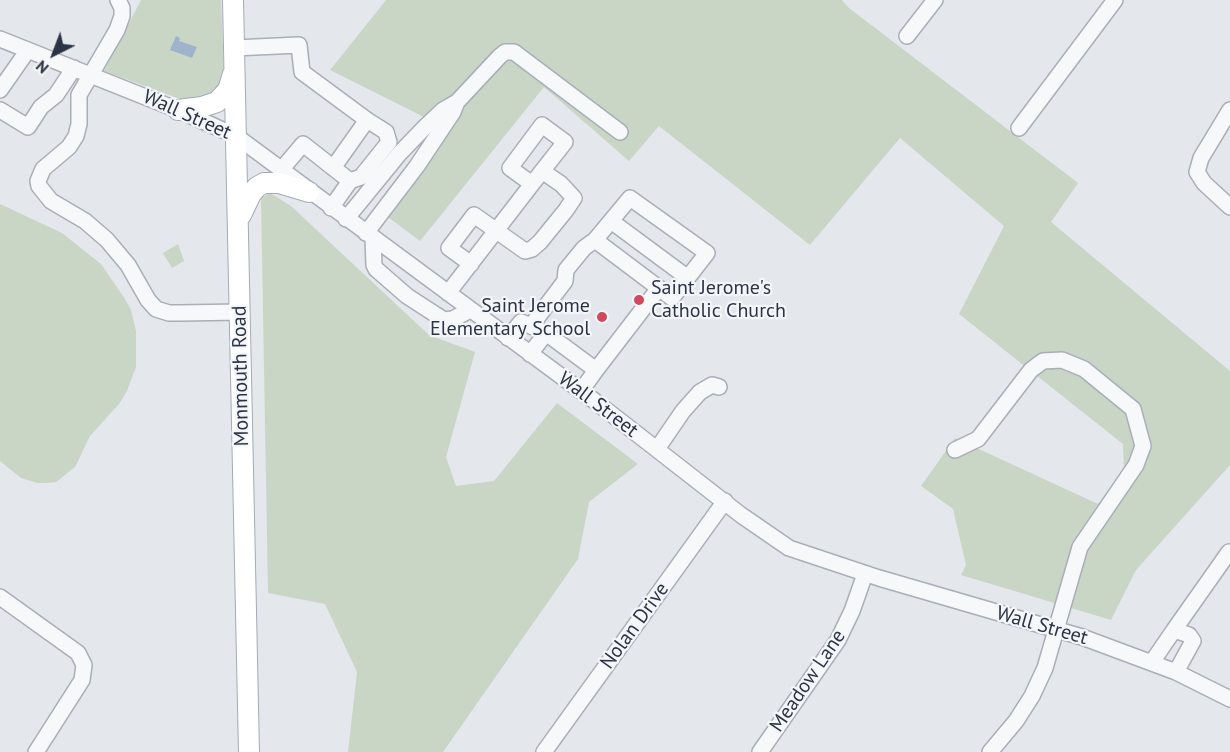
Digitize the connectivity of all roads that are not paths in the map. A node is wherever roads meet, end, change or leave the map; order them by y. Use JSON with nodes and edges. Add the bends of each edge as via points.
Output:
{"nodes":[{"id":1,"x":118,"y":0,"type":"edge"},
{"id":2,"x":233,"y":0,"type":"edge"},
{"id":3,"x":935,"y":0,"type":"edge"},
{"id":4,"x":1114,"y":0,"type":"edge"},
{"id":5,"x":907,"y":36,"type":"dead end"},
{"id":6,"x":0,"y":39,"type":"edge"},
{"id":7,"x":234,"y":48,"type":"junction"},
{"id":8,"x":28,"y":50,"type":"junction"},
{"id":9,"x":74,"y":68,"type":"junction"},
{"id":10,"x":235,"y":68,"type":"junction"},
{"id":11,"x":92,"y":75,"type":"junction"},
{"id":12,"x":0,"y":90,"type":"edge"},
{"id":13,"x":457,"y":102,"type":"junction"},
{"id":14,"x":0,"y":110,"type":"edge"},
{"id":15,"x":178,"y":110,"type":"junction"},
{"id":16,"x":1230,"y":110,"type":"edge"},
{"id":17,"x":367,"y":120,"type":"junction"},
{"id":18,"x":1019,"y":128,"type":"dead end"},
{"id":19,"x":620,"y":132,"type":"dead end"},
{"id":20,"x":236,"y":136,"type":"junction"},
{"id":21,"x":333,"y":168,"type":"junction"},
{"id":22,"x":281,"y":170,"type":"junction"},
{"id":23,"x":542,"y":171,"type":"junction"},
{"id":24,"x":350,"y":181,"type":"junction"},
{"id":25,"x":532,"y":184,"type":"junction"},
{"id":26,"x":309,"y":192,"type":"junction"},
{"id":27,"x":1230,"y":207,"type":"edge"},
{"id":28,"x":331,"y":208,"type":"junction"},
{"id":29,"x":346,"y":219,"type":"junction"},
{"id":30,"x":238,"y":220,"type":"junction"},
{"id":31,"x":611,"y":221,"type":"junction"},
{"id":32,"x":496,"y":231,"type":"junction"},
{"id":33,"x":370,"y":236,"type":"junction"},
{"id":34,"x":590,"y":244,"type":"junction"},
{"id":35,"x":471,"y":264,"type":"junction"},
{"id":36,"x":688,"y":278,"type":"junction"},
{"id":37,"x":659,"y":288,"type":"junction"},
{"id":38,"x":448,"y":293,"type":"junction"},
{"id":39,"x":470,"y":310,"type":"junction"},
{"id":40,"x":240,"y":312,"type":"junction"},
{"id":41,"x":531,"y":326,"type":"junction"},
{"id":42,"x":546,"y":333,"type":"junction"},
{"id":43,"x":508,"y":338,"type":"junction"},
{"id":44,"x":530,"y":354,"type":"junction"},
{"id":45,"x":596,"y":370,"type":"junction"},
{"id":46,"x":719,"y":387,"type":"dead end"},
{"id":47,"x":581,"y":391,"type":"junction"},
{"id":48,"x":657,"y":448,"type":"junction"},
{"id":49,"x":955,"y":450,"type":"dead end"},
{"id":50,"x":725,"y":501,"type":"junction"},
{"id":51,"x":1229,"y":552,"type":"edge"},
{"id":52,"x":865,"y":574,"type":"junction"},
{"id":53,"x":0,"y":597,"type":"edge"},
{"id":54,"x":1174,"y":630,"type":"junction"},
{"id":55,"x":1056,"y":631,"type":"junction"},
{"id":56,"x":1152,"y":662,"type":"junction"},
{"id":57,"x":1176,"y":672,"type":"junction"},
{"id":58,"x":1230,"y":699,"type":"edge"},
{"id":59,"x":36,"y":752,"type":"edge"},
{"id":60,"x":249,"y":752,"type":"edge"},
{"id":61,"x":544,"y":752,"type":"edge"},
{"id":62,"x":760,"y":752,"type":"edge"},
{"id":63,"x":990,"y":752,"type":"edge"}],
"edges":[{"from":1,"to":11,"type":"street","via":[[122,8],[120,22]]},
{"from":2,"to":7,"type":"main road","name":"Monmouth Road"},
{"from":3,"to":5,"type":"street"},
{"from":4,"to":18,"type":"street"},
{"from":6,"to":8,"type":"street","name":"Wall Street"},
{"from":7,"to":10,"type":"main road","name":"Monmouth Road"},
{"from":7,"to":17,"type":"street","via":[[299,45],[302,72]]},
{"from":8,"to":9,"type":"street","name":"Wall Street"},
{"from":8,"to":12,"type":"street"},
{"from":9,"to":11,"type":"street","name":"Wall Street"},
{"from":9,"to":14,"type":"street","via":[[28,128]]},
{"from":10,"to":15,"type":"main road","via":[[228,90],[218,102]]},
{"from":10,"to":20,"type":"main road","name":"Monmouth Road"},
{"from":11,"to":15,"type":"street","name":"Wall Street"},
{"from":11,"to":40,"type":"street","via":[[79,95],[76,136],[40,175],[42,191],[107,240],[156,309],[169,313]]},
{"from":13,"to":19,"type":"street","via":[[500,56],[514,52]]},
{"from":13,"to":29,"type":"street","via":[[443,110],[399,154]]},
{"from":13,"to":33,"type":"street"},
{"from":15,"to":20,"type":"street","name":"Wall Street"},
{"from":16,"to":27,"type":"street","via":[[1201,158],[1197,172]]},
{"from":17,"to":21,"type":"street"},
{"from":17,"to":24,"type":"street","via":[[386,132],[389,142],[361,177]]},
{"from":20,"to":22,"type":"street","name":"Wall Street"},
{"from":20,"to":30,"type":"main road","name":"Monmouth Road"},
{"from":21,"to":22,"type":"street","via":[[303,144]]},
{"from":21,"to":24,"type":"street"},
{"from":22,"to":26,"type":"street","name":"Wall Street"},
{"from":23,"to":25,"type":"street"},
{"from":23,"to":25,"type":"street","via":[[565,142],[542,125],[510,168]]},
{"from":23,"to":32,"type":"street","via":[[574,198],[566,210],[532,249],[525,251]]},
{"from":24,"to":28,"type":"street"},
{"from":25,"to":32,"type":"street"},
{"from":26,"to":28,"type":"street","name":"Wall Street"},
{"from":26,"to":30,"type":"main road","via":[[264,183],[251,195]]},
{"from":28,"to":29,"type":"street","name":"Wall Street"},
{"from":29,"to":33,"type":"street","name":"Wall Street"},
{"from":30,"to":40,"type":"main road","name":"Monmouth Road"},
{"from":31,"to":34,"type":"street"},
{"from":31,"to":36,"type":"street"},
{"from":31,"to":36,"type":"street","via":[[630,198],[707,253]]},
{"from":32,"to":35,"type":"street"},
{"from":32,"to":35,"type":"street","via":[[474,215],[449,248]]},
{"from":33,"to":38,"type":"street","name":"Wall Street"},
{"from":33,"to":39,"type":"street","via":[[376,269],[407,296],[444,320]]},
{"from":34,"to":37,"type":"street"},
{"from":34,"to":41,"type":"street","via":[[566,270],[565,281]]},
{"from":35,"to":38,"type":"street"},
{"from":36,"to":37,"type":"street","via":[[672,298]]},
{"from":37,"to":45,"type":"street"},
{"from":38,"to":39,"type":"street","name":"Wall Street"},
{"from":39,"to":43,"type":"street","name":"Wall Street"},
{"from":40,"to":60,"type":"main road","name":"Monmouth Road"},
{"from":41,"to":42,"type":"street"},
{"from":41,"to":43,"type":"street","via":[[521,322]]},
{"from":42,"to":44,"type":"street"},
{"from":42,"to":45,"type":"street"},
{"from":43,"to":44,"type":"street","name":"Wall Street"},
{"from":44,"to":47,"type":"street","name":"Wall Street"},
{"from":45,"to":47,"type":"street"},
{"from":46,"to":48,"type":"street","via":[[712,385],[699,392]]},
{"from":47,"to":48,"type":"street","name":"Wall Street"},
{"from":48,"to":50,"type":"street","name":"Wall Street"},
{"from":49,"to":55,"type":"street","via":[[978,439],[1031,370],[1043,361],[1062,360],[1084,369],[1133,409],[1143,446],[1136,465],[1080,547]]},
{"from":50,"to":52,"type":"street","name":"Wall Street","via":[[789,548]]},
{"from":50,"to":61,"type":"street","name":"Nolan Drive"},
{"from":51,"to":54,"type":"street"},
{"from":52,"to":55,"type":"street","name":"Wall Street"},
{"from":52,"to":62,"type":"street","name":"Meadow Lane","via":[[838,640]]},
{"from":53,"to":59,"type":"street","via":[[78,653],[84,665],[82,680]]},
{"from":54,"to":56,"type":"street"},
{"from":54,"to":57,"type":"street","via":[[1189,635],[1193,641]]},
{"from":55,"to":56,"type":"street","name":"Wall Street"},
{"from":55,"to":63,"type":"street","via":[[1032,696]]},
{"from":56,"to":57,"type":"street","name":"Wall Street"},
{"from":57,"to":58,"type":"street","name":"Wall Street"}]}
